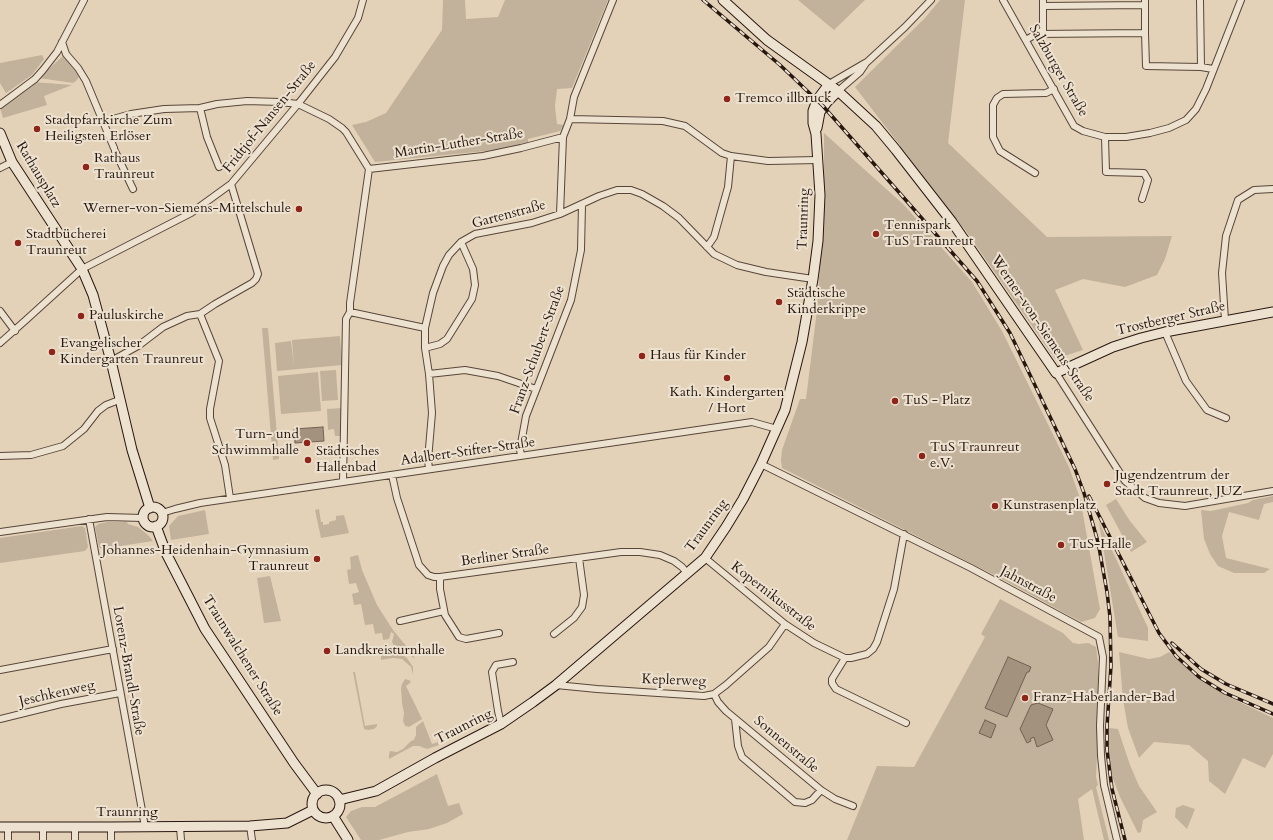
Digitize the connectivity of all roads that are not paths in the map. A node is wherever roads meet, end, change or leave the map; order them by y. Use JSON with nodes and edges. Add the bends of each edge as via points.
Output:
{"nodes":[{"id":1,"x":84,"y":0,"type":"edge"},
{"id":2,"x":363,"y":0,"type":"edge"},
{"id":3,"x":613,"y":0,"type":"edge"},
{"id":4,"x":723,"y":0,"type":"edge"},
{"id":5,"x":931,"y":0,"type":"edge"},
{"id":6,"x":1003,"y":0,"type":"edge"},
{"id":7,"x":1200,"y":0,"type":"edge"},
{"id":8,"x":1241,"y":0,"type":"edge"},
{"id":9,"x":1145,"y":2,"type":"edge"},
{"id":10,"x":1043,"y":3,"type":"edge"},
{"id":11,"x":1145,"y":33,"type":"junction"},
{"id":12,"x":1043,"y":34,"type":"junction"},
{"id":13,"x":1026,"y":40,"type":"junction"},
{"id":14,"x":62,"y":42,"type":"junction"},
{"id":15,"x":866,"y":63,"type":"junction"},
{"id":16,"x":1201,"y":67,"type":"junction"},
{"id":17,"x":1213,"y":69,"type":"junction"},
{"id":18,"x":829,"y":84,"type":"junction"},
{"id":19,"x":1054,"y":89,"type":"junction"},
{"id":20,"x":838,"y":91,"type":"junction"},
{"id":21,"x":298,"y":104,"type":"junction"},
{"id":22,"x":0,"y":105,"type":"edge"},
{"id":23,"x":200,"y":108,"type":"junction"},
{"id":24,"x":570,"y":119,"type":"junction"},
{"id":25,"x":102,"y":122,"type":"junction"},
{"id":26,"x":0,"y":133,"type":"edge"},
{"id":27,"x":816,"y":134,"type":"junction"},
{"id":28,"x":563,"y":137,"type":"junction"},
{"id":29,"x":1104,"y":138,"type":"junction"},
{"id":30,"x":731,"y":156,"type":"junction"},
{"id":31,"x":818,"y":160,"type":"junction"},
{"id":32,"x":12,"y":162,"type":"junction"},
{"id":33,"x":219,"y":166,"type":"dead end"},
{"id":34,"x":0,"y":168,"type":"edge"},
{"id":35,"x":369,"y":169,"type":"junction"},
{"id":36,"x":1035,"y":173,"type":"dead end"},
{"id":37,"x":231,"y":184,"type":"junction"},
{"id":38,"x":133,"y":189,"type":"dead end"},
{"id":39,"x":1273,"y":189,"type":"edge"},
{"id":40,"x":1142,"y":198,"type":"dead end"},
{"id":41,"x":582,"y":205,"type":"junction"},
{"id":42,"x":560,"y":214,"type":"junction"},
{"id":43,"x":461,"y":242,"type":"junction"},
{"id":44,"x":707,"y":247,"type":"junction"},
{"id":45,"x":82,"y":269,"type":"junction"},
{"id":46,"x":813,"y":279,"type":"junction"},
{"id":47,"x":0,"y":311,"type":"edge"},
{"id":48,"x":350,"y":312,"type":"junction"},
{"id":49,"x":1273,"y":312,"type":"edge"},
{"id":50,"x":200,"y":314,"type":"junction"},
{"id":51,"x":1226,"y":320,"type":"junction"},
{"id":52,"x":425,"y":328,"type":"junction"},
{"id":53,"x":14,"y":331,"type":"junction"},
{"id":54,"x":1165,"y":332,"type":"junction"},
{"id":55,"x":0,"y":342,"type":"edge"},
{"id":56,"x":424,"y":348,"type":"junction"},
{"id":57,"x":111,"y":361,"type":"junction"},
{"id":58,"x":1056,"y":373,"type":"junction"},
{"id":59,"x":429,"y":374,"type":"junction"},
{"id":60,"x":536,"y":389,"type":"junction"},
{"id":61,"x":119,"y":400,"type":"junction"},
{"id":62,"x":1226,"y":418,"type":"dead end"},
{"id":63,"x":777,"y":429,"type":"junction"},
{"id":64,"x":0,"y":456,"type":"edge"},
{"id":65,"x":521,"y":456,"type":"junction"},
{"id":66,"x":761,"y":464,"type":"junction"},
{"id":67,"x":429,"y":469,"type":"junction"},
{"id":68,"x":392,"y":475,"type":"junction"},
{"id":69,"x":343,"y":482,"type":"junction"},
{"id":70,"x":1273,"y":491,"type":"edge"},
{"id":71,"x":230,"y":498,"type":"junction"},
{"id":72,"x":150,"y":508,"type":"junction"},
{"id":73,"x":162,"y":513,"type":"junction"},
{"id":74,"x":143,"y":518,"type":"junction"},
{"id":75,"x":89,"y":519,"type":"junction"},
{"id":76,"x":156,"y":526,"type":"junction"},
{"id":77,"x":0,"y":532,"type":"edge"},
{"id":78,"x":904,"y":534,"type":"junction"},
{"id":79,"x":579,"y":558,"type":"junction"},
{"id":80,"x":705,"y":558,"type":"junction"},
{"id":81,"x":687,"y":573,"type":"junction"},
{"id":82,"x":440,"y":577,"type":"junction"},
{"id":83,"x":444,"y":611,"type":"junction"},
{"id":84,"x":400,"y":621,"type":"dead end"},
{"id":85,"x":785,"y":624,"type":"junction"},
{"id":86,"x":498,"y":633,"type":"dead end"},
{"id":87,"x":554,"y":634,"type":"dead end"},
{"id":88,"x":113,"y":649,"type":"junction"},
{"id":89,"x":845,"y":658,"type":"junction"},
{"id":90,"x":513,"y":662,"type":"dead end"},
{"id":91,"x":0,"y":670,"type":"edge"},
{"id":92,"x":556,"y":685,"type":"junction"},
{"id":93,"x":120,"y":693,"type":"junction"},
{"id":94,"x":714,"y":694,"type":"junction"},
{"id":95,"x":0,"y":719,"type":"edge"},
{"id":96,"x":735,"y":719,"type":"junction"},
{"id":97,"x":906,"y":723,"type":"dead end"},
{"id":98,"x":501,"y":724,"type":"junction"},
{"id":99,"x":821,"y":790,"type":"junction"},
{"id":100,"x":316,"y":794,"type":"junction"},
{"id":101,"x":339,"y":800,"type":"junction"},
{"id":102,"x":853,"y":806,"type":"dead end"},
{"id":103,"x":314,"y":810,"type":"junction"},
{"id":104,"x":333,"y":816,"type":"junction"},
{"id":105,"x":250,"y":826,"type":"junction"},
{"id":106,"x":4,"y":827,"type":"edge"},
{"id":107,"x":145,"y":827,"type":"junction"},
{"id":108,"x":180,"y":827,"type":"junction"},
{"id":109,"x":43,"y":828,"type":"junction"},
{"id":110,"x":75,"y":828,"type":"junction"},
{"id":111,"x":111,"y":828,"type":"junction"},
{"id":112,"x":8,"y":840,"type":"edge"},
{"id":113,"x":43,"y":840,"type":"edge"},
{"id":114,"x":75,"y":840,"type":"edge"},
{"id":115,"x":111,"y":840,"type":"edge"},
{"id":116,"x":180,"y":840,"type":"edge"},
{"id":117,"x":252,"y":840,"type":"edge"},
{"id":118,"x":348,"y":840,"type":"edge"},
{"id":119,"x":1117,"y":840,"type":"edge"}],
"edges":[{"from":1,"to":14,"type":"street"},
{"from":2,"to":21,"type":"street","name":"Fridtjof-Nansen-Straße","via":[[358,18],[335,57]]},
{"from":3,"to":24,"type":"street","via":[[574,97]]},
{"from":4,"to":18,"type":"street","name":"Werner-von-Siemens-Straße","via":[[767,40]]},
{"from":5,"to":15,"type":"street"},
{"from":6,"to":13,"type":"street","name":"Salzburger Straße"},
{"from":7,"to":16,"type":"street"},
{"from":8,"to":17,"type":"street","name":"Salzburger Straße"},
{"from":9,"to":10,"type":"street"},
{"from":9,"to":11,"type":"street"},
{"from":10,"to":12,"type":"street"},
{"from":11,"to":12,"type":"street"},
{"from":11,"to":16,"type":"street","via":[[1146,66]]},
{"from":12,"to":13,"type":"street","via":[[1036,34]]},
{"from":13,"to":19,"type":"street","name":"Salzburger Straße"},
{"from":14,"to":22,"type":"street","via":[[35,79]]},
{"from":14,"to":25,"type":"street","via":[[66,54],[86,81]]},
{"from":15,"to":18,"type":"street"},
{"from":15,"to":20,"type":"street","via":[[860,72]]},
{"from":16,"to":17,"type":"street"},
{"from":17,"to":29,"type":"street","name":"Salzburger Straße","via":[[1196,108],[1186,120],[1150,133]]},
{"from":18,"to":20,"type":"street","name":"Werner-von-Siemens-Straße"},
{"from":18,"to":27,"type":"street","name":"Traunring","via":[[817,100],[813,111]]},
{"from":19,"to":29,"type":"street","name":"Salzburger Straße","via":[[1074,126]]},
{"from":19,"to":36,"type":"street","via":[[1046,93],[1003,94],[996,98],[993,105],[993,137],[1000,151]]},
{"from":20,"to":27,"type":"street","name":"Traunring","via":[[820,112]]},
{"from":20,"to":58,"type":"street","name":"Werner-von-Siemens-Straße","via":[[876,126],[906,162],[952,222]]},
{"from":21,"to":23,"type":"street","via":[[247,101]]},
{"from":21,"to":35,"type":"street","via":[[330,119],[342,128]]},
{"from":21,"to":37,"type":"street","name":"Fridtjof-Nansen-Straße"},
{"from":23,"to":25,"type":"street","via":[[164,109]]},
{"from":23,"to":33,"type":"street","via":[[207,137]]},
{"from":24,"to":28,"type":"street"},
{"from":24,"to":30,"type":"street","via":[[663,121],[685,126],[722,153]]},
{"from":25,"to":38,"type":"street"},
{"from":26,"to":32,"type":"street","name":"Rathausplatz"},
{"from":27,"to":31,"type":"street","name":"Traunring"},
{"from":28,"to":35,"type":"street","name":"Martin-Luther-Straße","via":[[483,156]]},
{"from":28,"to":42,"type":"street","name":"Gartenstraße"},
{"from":29,"to":40,"type":"street","via":[[1106,172],[1144,173],[1148,180]]},
{"from":30,"to":31,"type":"street","via":[[768,161]]},
{"from":30,"to":44,"type":"street","via":[[728,187],[714,236]]},
{"from":31,"to":46,"type":"street","name":"Traunring","via":[[820,195]]},
{"from":32,"to":34,"type":"street"},
{"from":32,"to":45,"type":"street","name":"Rathausplatz"},
{"from":35,"to":48,"type":"street"},
{"from":37,"to":45,"type":"street","name":"Fridtjof-Nansen-Straße","via":[[191,213]]},
{"from":37,"to":50,"type":"street","via":[[258,274],[252,283]]},
{"from":39,"to":51,"type":"street","via":[[1254,190],[1238,200],[1226,236],[1222,273]]},
{"from":41,"to":42,"type":"street"},
{"from":41,"to":44,"type":"street","via":[[617,190],[631,190],[663,206],[679,218]]},
{"from":41,"to":60,"type":"street","name":"Franz-Schubert-Straße","via":[[581,250],[571,300]]},
{"from":42,"to":43,"type":"street","name":"Gartenstraße","via":[[532,223],[476,234]]},
{"from":43,"to":52,"type":"street","name":"Gartenstraße","via":[[449,255],[444,266],[433,293]]},
{"from":43,"to":56,"type":"street","name":"Gartenstraße","via":[[473,269],[475,285],[472,299],[448,339]]},
{"from":44,"to":46,"type":"street","via":[[714,254],[737,265]]},
{"from":45,"to":53,"type":"street","name":"Fridtjof-Nansen-Straße"},
{"from":45,"to":57,"type":"street","via":[[97,307]]},
{"from":46,"to":63,"type":"street","name":"Traunring","via":[[789,399]]},
{"from":47,"to":53,"type":"street"},
{"from":48,"to":52,"type":"street"},
{"from":48,"to":69,"type":"street","via":[[346,319]]},
{"from":49,"to":51,"type":"street","name":"Trostberger Straße"},
{"from":50,"to":57,"type":"street","via":[[187,316],[163,327],[138,346]]},
{"from":50,"to":71,"type":"street","via":[[219,361],[210,418],[224,465]]},
{"from":51,"to":54,"type":"street","name":"Trostberger Straße"},
{"from":52,"to":56,"type":"street","name":"Gartenstraße"},
{"from":53,"to":55,"type":"street","name":"Fridtjof-Nansen-Straße"},
{"from":54,"to":58,"type":"street","name":"Trostberger Straße","via":[[1113,347]]},
{"from":54,"to":62,"type":"street","via":[[1186,381],[1207,410]]},
{"from":56,"to":59,"type":"street","name":"Gartenstraße"},
{"from":57,"to":61,"type":"street"},
{"from":58,"to":70,"type":"street","name":"Werner-von-Siemens-Straße","via":[[1125,480],[1146,498],[1173,506],[1196,505]]},
{"from":59,"to":60,"type":"street","via":[[465,370],[498,376]]},
{"from":59,"to":67,"type":"street","name":"Gartenstraße","via":[[432,413]]},
{"from":60,"to":65,"type":"street","name":"Franz-Schubert-Straße","via":[[526,416]]},
{"from":61,"to":64,"type":"street","via":[[106,405],[84,429],[63,446],[31,455]]},
{"from":61,"to":72,"type":"street"},
{"from":63,"to":65,"type":"street","name":"Adalbert-Stifter-Straße","via":[[752,422]]},
{"from":63,"to":66,"type":"street","name":"Traunring"},
{"from":65,"to":67,"type":"street","name":"Adalbert-Stifter-Straße"},
{"from":66,"to":78,"type":"street","name":"Jahnstraße"},
{"from":66,"to":80,"type":"street","name":"Traunring","via":[[743,499]]},
{"from":67,"to":68,"type":"street","name":"Adalbert-Stifter-Straße"},
{"from":68,"to":69,"type":"street","name":"Adalbert-Stifter-Straße"},
{"from":68,"to":82,"type":"street","via":[[419,565],[428,575]]},
{"from":69,"to":71,"type":"street","name":"Adalbert-Stifter-Straße"},
{"from":71,"to":73,"type":"street","name":"Adalbert-Stifter-Straße","via":[[193,504]]},
{"from":72,"to":73,"type":"street","via":[[159,509]]},
{"from":72,"to":74,"type":"street","via":[[145,511]]},
{"from":73,"to":76,"type":"street","via":[[163,520]]},
{"from":74,"to":75,"type":"street"},
{"from":74,"to":76,"type":"street","via":[[148,525]]},
{"from":75,"to":77,"type":"street"},
{"from":75,"to":88,"type":"street","name":"Lorenz-Brandl-Straße"},
{"from":76,"to":100,"type":"street","name":"Traunwalchener Straße","via":[[166,553],[205,629]]},
{"from":78,"to":89,"type":"street","via":[[894,589],[877,642],[867,654]]},
{"from":78,"to":119,"type":"street","name":"Jahnstraße","via":[[1099,637],[1103,657],[1101,756],[1104,785]]},
{"from":79,"to":81,"type":"street","name":"Berliner Straße","via":[[620,552],[647,552],[674,561]]},
{"from":79,"to":82,"type":"street","name":"Berliner Straße"},
{"from":79,"to":87,"type":"street","via":[[584,595],[582,607],[574,618]]},
{"from":80,"to":81,"type":"street","name":"Traunring"},
{"from":80,"to":85,"type":"street","name":"Kopernikusstraße"},
{"from":81,"to":92,"type":"street","name":"Traunring"},
{"from":82,"to":83,"type":"street"},
{"from":83,"to":84,"type":"street"},
{"from":83,"to":86,"type":"street","via":[[451,626],[459,636],[466,639]]},
{"from":85,"to":89,"type":"street","name":"Kopernikusstraße","via":[[814,643]]},
{"from":85,"to":94,"type":"street","name":"Keplerweg","via":[[769,647]]},
{"from":88,"to":91,"type":"street"},
{"from":88,"to":93,"type":"street","name":"Lorenz-Brandl-Straße"},
{"from":89,"to":97,"type":"street","via":[[832,679],[836,689]]},
{"from":90,"to":98,"type":"street","via":[[496,665],[492,672]]},
{"from":92,"to":94,"type":"street","name":"Keplerweg","via":[[704,696]]},
{"from":92,"to":98,"type":"street","name":"Traunring"},
{"from":93,"to":95,"type":"street","name":"Jeschkenweg"},
{"from":93,"to":107,"type":"street","name":"Lorenz-Brandl-Straße"},
{"from":94,"to":96,"type":"street","name":"Sonnenstraße","via":[[718,702]]},
{"from":96,"to":99,"type":"street","name":"Sonnenstraße"},
{"from":96,"to":99,"type":"street","name":"Sonnenstraße","via":[[742,757],[795,802],[805,803],[812,800]]},
{"from":98,"to":101,"type":"street","name":"Traunring","via":[[376,791]]},
{"from":99,"to":102,"type":"street","name":"Sonnenstraße"},
{"from":100,"to":101,"type":"street","via":[[330,790]]},
{"from":100,"to":103,"type":"street","via":[[313,800]]},
{"from":101,"to":104,"type":"street","via":[[339,809]]},
{"from":103,"to":104,"type":"street","via":[[322,817]]},
{"from":103,"to":105,"type":"street","name":"Traunring","via":[[287,823]]},
{"from":104,"to":118,"type":"street"},
{"from":105,"to":108,"type":"street","name":"Traunring"},
{"from":105,"to":117,"type":"street"},
{"from":106,"to":109,"type":"street","name":"Traunring"},
{"from":106,"to":112,"type":"street","name":"Traunring"},
{"from":107,"to":108,"type":"street","name":"Traunring"},
{"from":107,"to":111,"type":"street","name":"Traunring"},
{"from":108,"to":116,"type":"street"},
{"from":109,"to":110,"type":"street","name":"Traunring"},
{"from":109,"to":113,"type":"street"},
{"from":110,"to":111,"type":"street","name":"Traunring"},
{"from":110,"to":114,"type":"street"},
{"from":111,"to":115,"type":"street"}]}
